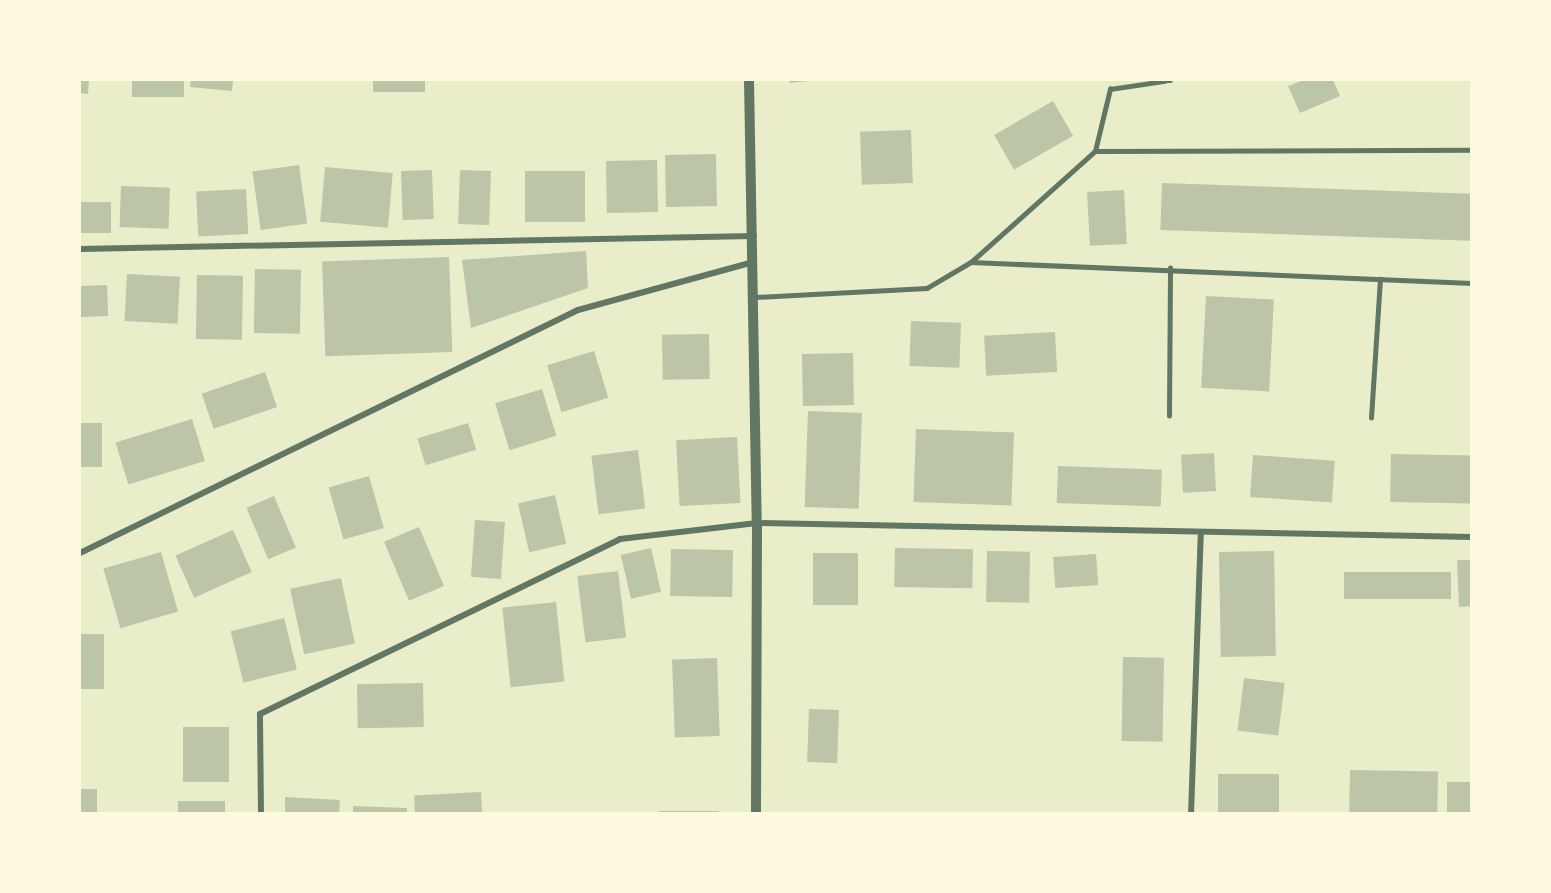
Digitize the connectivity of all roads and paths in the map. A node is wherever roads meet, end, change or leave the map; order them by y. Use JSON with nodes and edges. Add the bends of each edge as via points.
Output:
{"nodes":[{"id":1,"x":749,"y":80,"type":"edge"},
{"id":2,"x":1166,"y":80,"type":"edge"},
{"id":3,"x":1472,"y":150,"type":"edge"},
{"id":4,"x":1095,"y":151,"type":"junction"},
{"id":5,"x":754,"y":236,"type":"junction"},
{"id":6,"x":80,"y":249,"type":"edge"},
{"id":7,"x":753,"y":262,"type":"junction"},
{"id":8,"x":971,"y":262,"type":"junction"},
{"id":9,"x":1170,"y":268,"type":"junction"},
{"id":10,"x":1380,"y":279,"type":"junction"},
{"id":11,"x":1472,"y":283,"type":"edge"},
{"id":12,"x":755,"y":297,"type":"junction"},
{"id":13,"x":1169,"y":416,"type":"dead end"},
{"id":14,"x":1371,"y":418,"type":"dead end"},
{"id":15,"x":758,"y":523,"type":"junction"},
{"id":16,"x":1201,"y":533,"type":"junction"},
{"id":17,"x":1472,"y":537,"type":"edge"},
{"id":18,"x":80,"y":553,"type":"edge"},
{"id":19,"x":261,"y":813,"type":"edge"},
{"id":20,"x":756,"y":813,"type":"edge"},
{"id":21,"x":1191,"y":813,"type":"edge"}],
"edges":[{"from":1,"to":5,"type":"street"},
{"from":2,"to":4,"type":"lane","via":[[1110,89]]},
{"from":3,"to":4,"type":"lane"},
{"from":4,"to":8,"type":"lane"},
{"from":5,"to":6,"type":"street"},
{"from":5,"to":7,"type":"street"},
{"from":7,"to":12,"type":"street"},
{"from":7,"to":18,"type":"street","via":[[578,310]]},
{"from":8,"to":9,"type":"lane"},
{"from":8,"to":12,"type":"lane","via":[[927,288]]},
{"from":9,"to":10,"type":"lane"},
{"from":9,"to":13,"type":"lane"},
{"from":10,"to":11,"type":"lane"},
{"from":10,"to":14,"type":"lane"},
{"from":12,"to":15,"type":"street"},
{"from":15,"to":16,"type":"street"},
{"from":15,"to":19,"type":"street","via":[[620,539],[260,714]]},
{"from":15,"to":20,"type":"street"},
{"from":16,"to":17,"type":"street"},
{"from":16,"to":21,"type":"street"}]}
